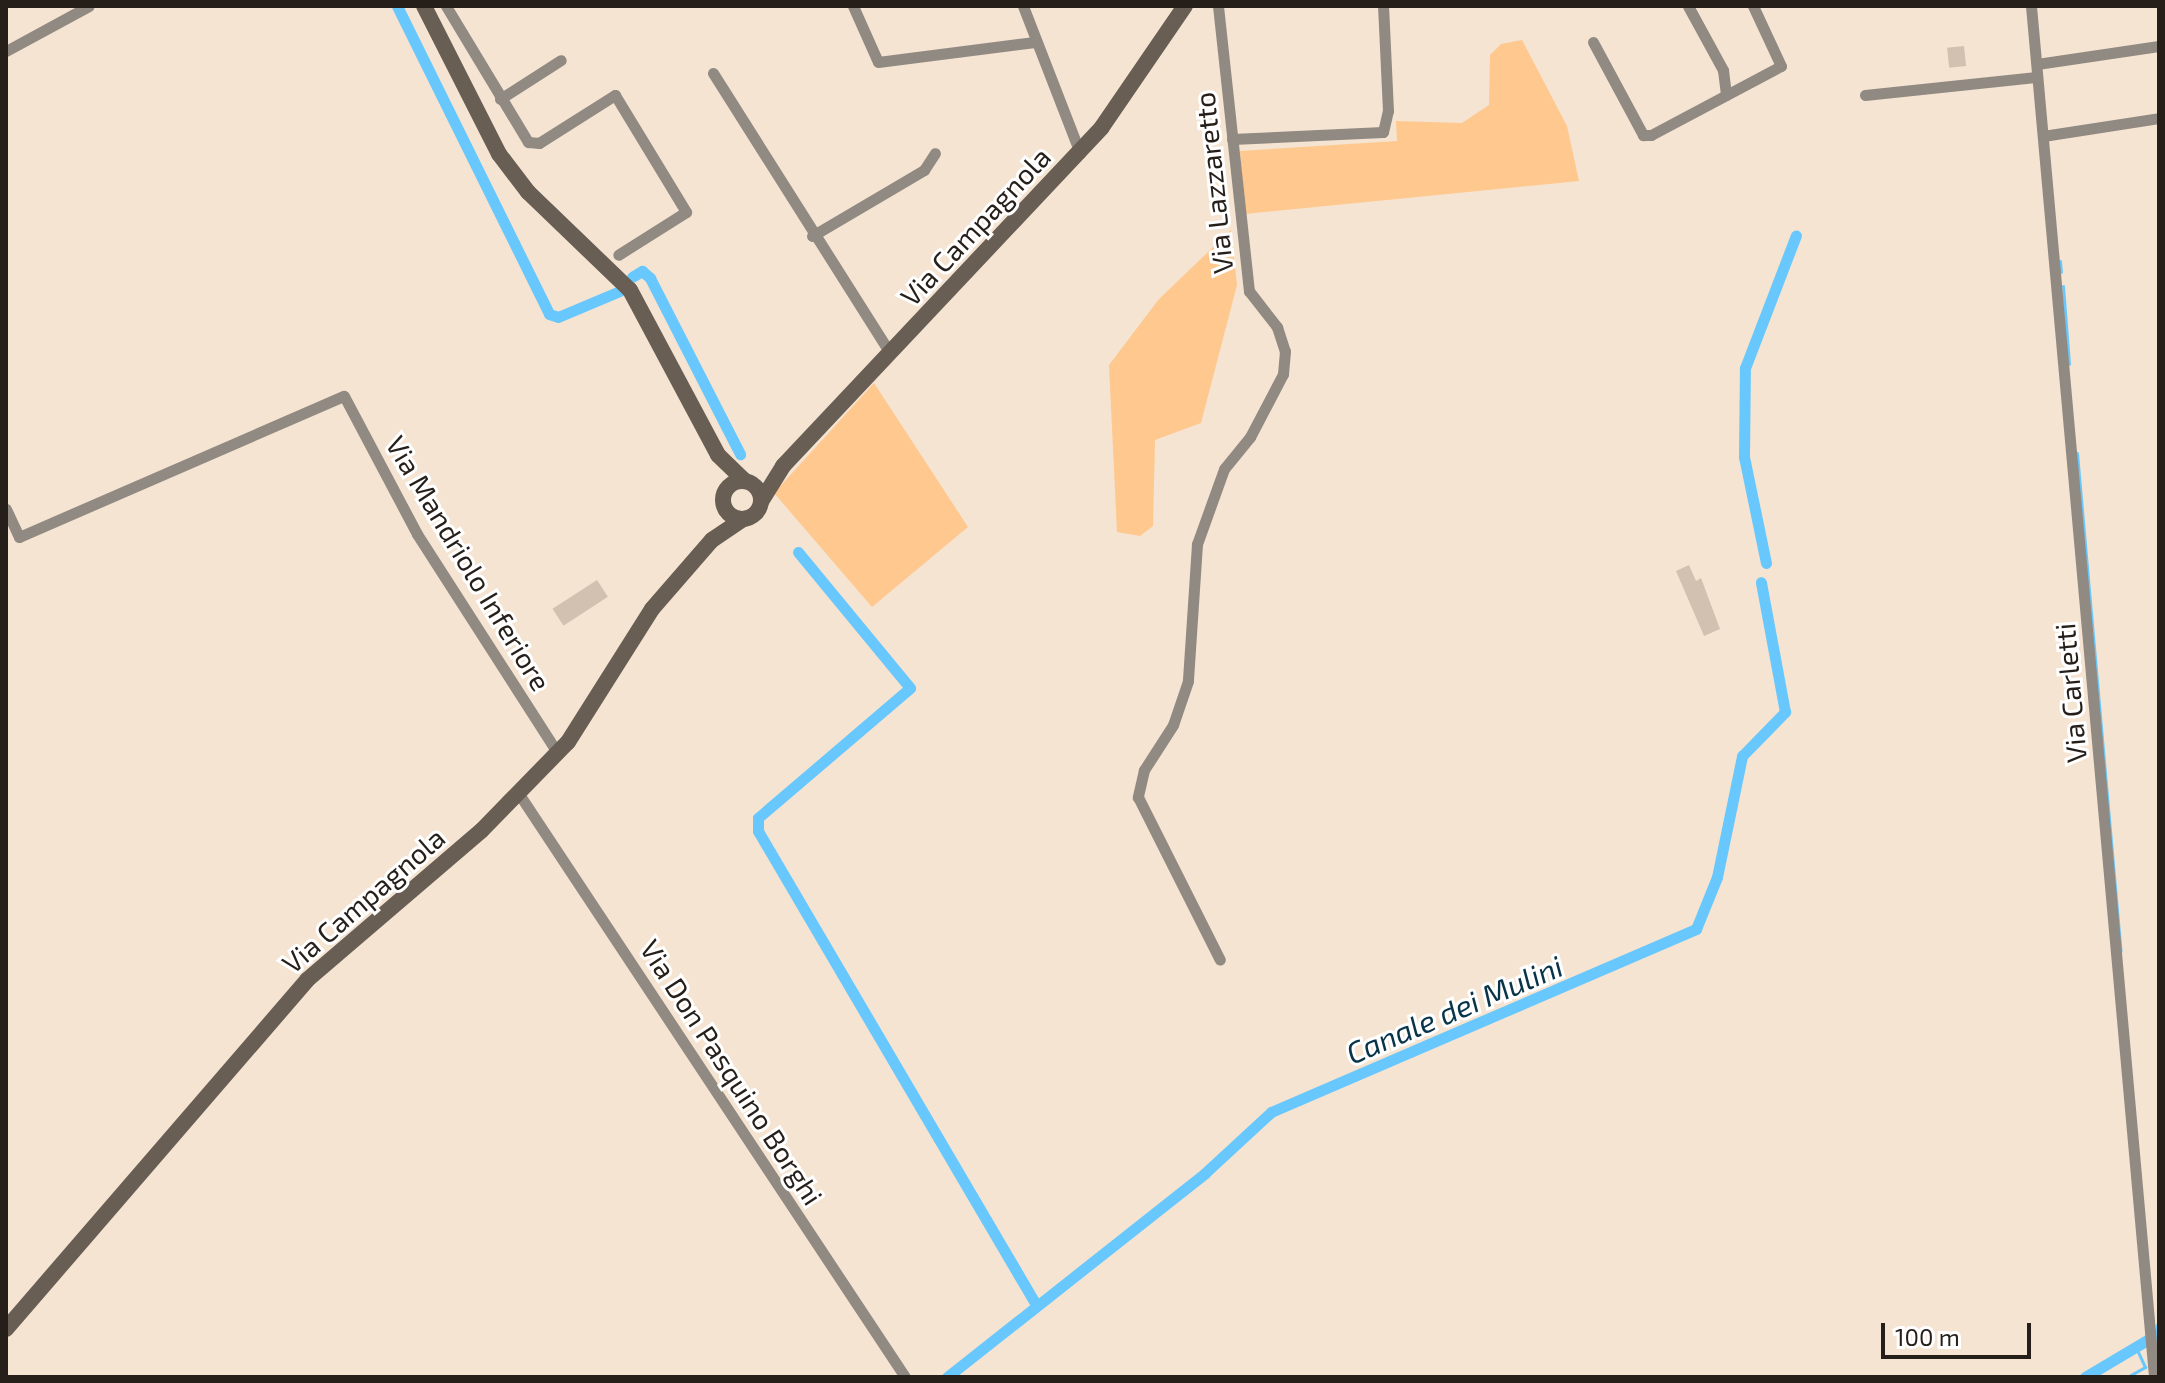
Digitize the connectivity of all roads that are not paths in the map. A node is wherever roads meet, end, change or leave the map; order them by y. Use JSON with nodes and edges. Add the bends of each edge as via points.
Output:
{"nodes":[{"id":1,"x":89,"y":6,"type":"edge"},
{"id":2,"x":424,"y":6,"type":"edge"},
{"id":3,"x":446,"y":6,"type":"edge"},
{"id":4,"x":853,"y":6,"type":"edge"},
{"id":5,"x":1023,"y":6,"type":"edge"},
{"id":6,"x":1185,"y":6,"type":"edge"},
{"id":7,"x":1218,"y":6,"type":"edge"},
{"id":8,"x":1383,"y":6,"type":"edge"},
{"id":9,"x":1688,"y":6,"type":"edge"},
{"id":10,"x":1753,"y":6,"type":"edge"},
{"id":11,"x":2031,"y":6,"type":"edge"},
{"id":12,"x":1035,"y":42,"type":"junction"},
{"id":13,"x":1593,"y":42,"type":"dead end"},
{"id":14,"x":2159,"y":46,"type":"edge"},
{"id":15,"x":6,"y":51,"type":"edge"},
{"id":16,"x":561,"y":60,"type":"dead end"},
{"id":17,"x":2037,"y":64,"type":"junction"},
{"id":18,"x":713,"y":73,"type":"dead end"},
{"id":19,"x":2037,"y":77,"type":"junction"},
{"id":20,"x":1726,"y":95,"type":"junction"},
{"id":21,"x":1865,"y":95,"type":"dead end"},
{"id":22,"x":500,"y":99,"type":"junction"},
{"id":23,"x":2159,"y":118,"type":"edge"},
{"id":24,"x":2043,"y":136,"type":"junction"},
{"id":25,"x":1232,"y":139,"type":"junction"},
{"id":26,"x":935,"y":153,"type":"dead end"},
{"id":27,"x":1080,"y":153,"type":"junction"},
{"id":28,"x":812,"y":236,"type":"junction"},
{"id":29,"x":618,"y":255,"type":"dead end"},
{"id":30,"x":890,"y":353,"type":"junction"},
{"id":31,"x":718,"y":455,"type":"junction"},
{"id":32,"x":783,"y":466,"type":"junction"},
{"id":33,"x":748,"y":482,"type":"junction"},
{"id":34,"x":725,"y":500,"type":"junction"},
{"id":35,"x":762,"y":500,"type":"junction"},
{"id":36,"x":6,"y":509,"type":"edge"},
{"id":37,"x":742,"y":520,"type":"junction"},
{"id":38,"x":712,"y":540,"type":"junction"},
{"id":39,"x":557,"y":752,"type":"junction"},
{"id":40,"x":519,"y":794,"type":"junction"},
{"id":41,"x":1220,"y":960,"type":"dead end"},
{"id":42,"x":6,"y":1329,"type":"edge"},
{"id":43,"x":905,"y":1377,"type":"edge"},
{"id":44,"x":2154,"y":1377,"type":"edge"}],
"edges":[{"from":1,"to":15,"type":"street"},
{"from":2,"to":31,"type":"main road","via":[[499,154],[528,192],[630,290]]},
{"from":3,"to":22,"type":"street"},
{"from":4,"to":12,"type":"street","via":[[878,62]]},
{"from":5,"to":12,"type":"street"},
{"from":6,"to":27,"type":"main road","name":"Via Campagnola"},
{"from":7,"to":25,"type":"street","name":"Via Lazzaretto"},
{"from":8,"to":25,"type":"street","via":[[1388,111],[1383,132]]},
{"from":9,"to":20,"type":"street","via":[[1723,70]]},
{"from":10,"to":20,"type":"street","via":[[1781,66]]},
{"from":11,"to":17,"type":"street","name":"Via Carletti"},
{"from":12,"to":27,"type":"street"},
{"from":13,"to":20,"type":"street","via":[[1643,135]]},
{"from":14,"to":17,"type":"street"},
{"from":16,"to":22,"type":"street"},
{"from":17,"to":19,"type":"street","name":"Via Carletti"},
{"from":18,"to":28,"type":"street"},
{"from":19,"to":21,"type":"street"},
{"from":19,"to":24,"type":"street","name":"Via Carletti"},
{"from":22,"to":29,"type":"street","via":[[528,142],[539,143],[615,95],[686,212]]},
{"from":23,"to":24,"type":"street"},
{"from":24,"to":44,"type":"street","name":"Via Carletti"},
{"from":25,"to":41,"type":"street","name":"Via Lazzaretto","via":[[1249,291],[1277,327],[1285,351],[1283,374],[1250,437],[1224,469],[1197,544],[1188,681],[1173,725],[1144,770],[1138,797]]},
{"from":26,"to":28,"type":"street","via":[[924,170]]},
{"from":27,"to":30,"type":"main road","name":"Via Campagnola"},
{"from":28,"to":30,"type":"street"},
{"from":30,"to":32,"type":"main road","name":"Via Campagnola"},
{"from":31,"to":33,"type":"main road"},
{"from":31,"to":34,"type":"main road"},
{"from":32,"to":33,"type":"main road","name":"Via Campagnola"},
{"from":32,"to":35,"type":"main road","name":"Via Campagnola"},
{"from":33,"to":34,"type":"main road","name":"Via Campagnola"},
{"from":33,"to":35,"type":"main road"},
{"from":34,"to":37,"type":"main road"},
{"from":34,"to":38,"type":"main road","name":"Via Campagnola"},
{"from":35,"to":37,"type":"main road","name":"Via Campagnola","via":[[753,516]]},
{"from":36,"to":39,"type":"street","name":"Via Mandriolo Inferiore","via":[[19,537],[344,396],[417,534]]},
{"from":37,"to":38,"type":"main road","name":"Via Campagnola"},
{"from":38,"to":39,"type":"main road","name":"Via Campagnola","via":[[652,609],[591,713]]},
{"from":39,"to":40,"type":"main road","name":"Via Campagnola"},
{"from":40,"to":42,"type":"main road","name":"Via Campagnola","via":[[307,980]]},
{"from":40,"to":43,"type":"street","name":"Via Don Pasquino Borghi"}]}
